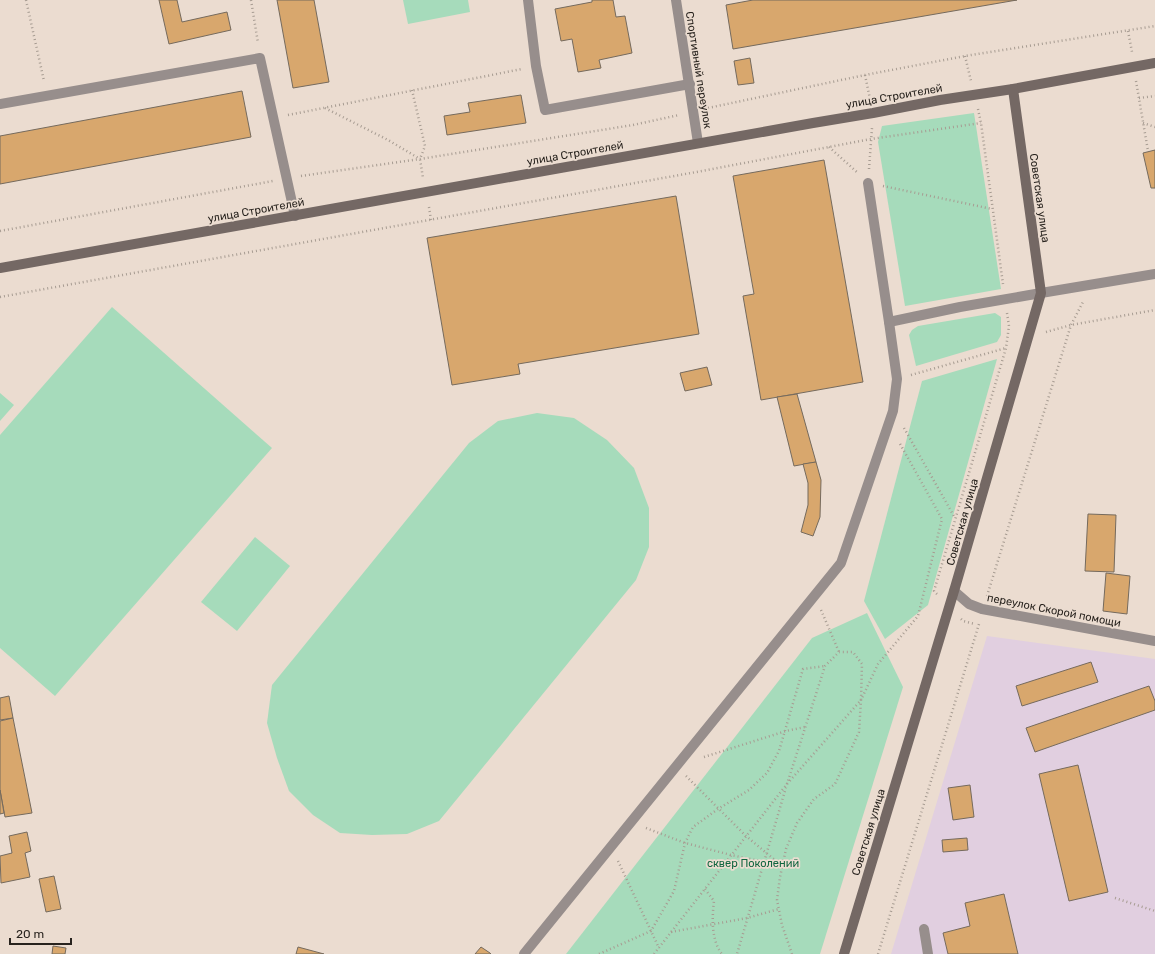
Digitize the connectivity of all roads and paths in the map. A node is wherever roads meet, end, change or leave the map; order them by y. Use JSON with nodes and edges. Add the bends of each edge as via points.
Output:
{"nodes":[{"id":1,"x":26,"y":0,"type":"edge"},
{"id":2,"x":251,"y":0,"type":"edge"},
{"id":3,"x":528,"y":0,"type":"edge"},
{"id":4,"x":676,"y":0,"type":"edge"},
{"id":5,"x":1155,"y":26,"type":"edge"},
{"id":6,"x":1128,"y":31,"type":"junction"},
{"id":7,"x":965,"y":56,"type":"junction"},
{"id":8,"x":260,"y":58,"type":"junction"},
{"id":9,"x":1155,"y":63,"type":"edge"},
{"id":10,"x":536,"y":66,"type":"junction"},
{"id":11,"x":1134,"y":66,"type":"junction"},
{"id":12,"x":690,"y":84,"type":"junction"},
{"id":13,"x":1013,"y":89,"type":"junction"},
{"id":14,"x":412,"y":90,"type":"junction"},
{"id":15,"x":975,"y":95,"type":"junction"},
{"id":16,"x":48,"y":96,"type":"junction"},
{"id":17,"x":1155,"y":96,"type":"edge"},
{"id":18,"x":1139,"y":98,"type":"junction"},
{"id":19,"x":0,"y":104,"type":"edge"},
{"id":20,"x":324,"y":108,"type":"junction"},
{"id":21,"x":694,"y":111,"type":"junction"},
{"id":22,"x":274,"y":118,"type":"junction"},
{"id":23,"x":981,"y":123,"type":"junction"},
{"id":24,"x":1143,"y":123,"type":"junction"},
{"id":25,"x":1155,"y":127,"type":"edge"},
{"id":26,"x":698,"y":143,"type":"junction"},
{"id":27,"x":828,"y":147,"type":"junction"},
{"id":28,"x":1148,"y":151,"type":"dead end"},
{"id":29,"x":420,"y":159,"type":"junction"},
{"id":30,"x":286,"y":178,"type":"junction"},
{"id":31,"x":868,"y":183,"type":"junction"},
{"id":32,"x":992,"y":209,"type":"junction"},
{"id":33,"x":295,"y":216,"type":"junction"},
{"id":34,"x":0,"y":231,"type":"edge"},
{"id":35,"x":0,"y":268,"type":"edge"},
{"id":36,"x":1155,"y":274,"type":"edge"},
{"id":37,"x":1042,"y":293,"type":"junction"},
{"id":38,"x":0,"y":297,"type":"edge"},
{"id":39,"x":1004,"y":300,"type":"junction"},
{"id":40,"x":889,"y":322,"type":"junction"},
{"id":41,"x":1006,"y":348,"type":"dead end"},
{"id":42,"x":893,"y":411,"type":"junction"},
{"id":43,"x":888,"y":424,"type":"junction"},
{"id":44,"x":955,"y":518,"type":"dead end"},
{"id":45,"x":954,"y":591,"type":"junction"},
{"id":46,"x":815,"y":594,"type":"junction"},
{"id":47,"x":1155,"y":641,"type":"edge"},
{"id":48,"x":839,"y":652,"type":"junction"},
{"id":49,"x":825,"y":666,"type":"junction"},
{"id":50,"x":860,"y":700,"type":"junction"},
{"id":51,"x":805,"y":726,"type":"junction"},
{"id":52,"x":786,"y":731,"type":"junction"},
{"id":53,"x":676,"y":766,"type":"junction"},
{"id":54,"x":787,"y":784,"type":"junction"},
{"id":55,"x":718,"y":809,"type":"junction"},
{"id":56,"x":630,"y":823,"type":"junction"},
{"id":57,"x":746,"y":836,"type":"junction"},
{"id":58,"x":685,"y":843,"type":"junction"},
{"id":59,"x":611,"y":846,"type":"junction"},
{"id":60,"x":766,"y":854,"type":"junction"},
{"id":61,"x":731,"y":855,"type":"junction"},
{"id":62,"x":764,"y":861,"type":"junction"},
{"id":63,"x":782,"y":866,"type":"junction"},
{"id":64,"x":705,"y":889,"type":"junction"},
{"id":65,"x":1115,"y":898,"type":"dead end"},
{"id":66,"x":779,"y":909,"type":"junction"},
{"id":67,"x":1155,"y":911,"type":"edge"},
{"id":68,"x":747,"y":918,"type":"junction"},
{"id":69,"x":713,"y":924,"type":"junction"},
{"id":70,"x":924,"y":929,"type":"dead end"},
{"id":71,"x":650,"y":931,"type":"junction"},
{"id":72,"x":671,"y":932,"type":"junction"},
{"id":73,"x":659,"y":948,"type":"junction"},
{"id":74,"x":524,"y":954,"type":"edge"},
{"id":75,"x":599,"y":954,"type":"edge"},
{"id":76,"x":654,"y":954,"type":"edge"},
{"id":77,"x":722,"y":954,"type":"edge"},
{"id":78,"x":737,"y":954,"type":"edge"},
{"id":79,"x":792,"y":954,"type":"edge"},
{"id":80,"x":844,"y":954,"type":"edge"},
{"id":81,"x":928,"y":954,"type":"edge"}],
"edges":[{"from":1,"to":16,"type":"path"},
{"from":2,"to":8,"type":"path"},
{"from":3,"to":10,"type":"street"},
{"from":4,"to":12,"type":"street","name":"Спортивный переулок"},
{"from":5,"to":6,"type":"path"},
{"from":6,"to":7,"type":"path"},
{"from":6,"to":11,"type":"path"},
{"from":7,"to":15,"type":"path"},
{"from":7,"to":21,"type":"path"},
{"from":8,"to":16,"type":"street"},
{"from":8,"to":22,"type":"street"},
{"from":9,"to":11,"type":"street","name":"улица Строителей"},
{"from":10,"to":12,"type":"street","via":[[545,110]]},
{"from":10,"to":14,"type":"path"},
{"from":11,"to":13,"type":"street","name":"улица Строителей"},
{"from":11,"to":18,"type":"path"},
{"from":12,"to":21,"type":"street","name":"Спортивный переулок"},
{"from":13,"to":15,"type":"street","name":"улица Строителей"},
{"from":13,"to":37,"type":"street","name":"Советская улица"},
{"from":14,"to":20,"type":"path"},
{"from":14,"to":29,"type":"path","via":[[425,146]]},
{"from":15,"to":23,"type":"path"},
{"from":15,"to":26,"type":"street","name":"улица Строителей"},
{"from":16,"to":19,"type":"street"},
{"from":17,"to":18,"type":"path"},
{"from":18,"to":24,"type":"path"},
{"from":20,"to":22,"type":"path"},
{"from":20,"to":29,"type":"path"},
{"from":21,"to":26,"type":"street","name":"Спортивный переулок"},
{"from":21,"to":29,"type":"path","via":[[633,125]]},
{"from":22,"to":30,"type":"street"},
{"from":23,"to":27,"type":"path"},
{"from":23,"to":32,"type":"path"},
{"from":24,"to":25,"type":"path"},
{"from":24,"to":28,"type":"path"},
{"from":26,"to":33,"type":"street","name":"улица Строителей"},
{"from":27,"to":31,"type":"path"},
{"from":27,"to":38,"type":"path"},
{"from":29,"to":30,"type":"path"},
{"from":30,"to":33,"type":"street"},
{"from":30,"to":34,"type":"path"},
{"from":31,"to":32,"type":"path"},
{"from":31,"to":40,"type":"street"},
{"from":32,"to":39,"type":"path"},
{"from":33,"to":35,"type":"street","name":"улица Строителей"},
{"from":36,"to":37,"type":"street"},
{"from":37,"to":39,"type":"street"},
{"from":37,"to":45,"type":"street","name":"Советская улица"},
{"from":39,"to":40,"type":"street"},
{"from":39,"to":41,"type":"path","via":[[1009,326]]},
{"from":40,"to":42,"type":"street","via":[[896,379]]},
{"from":42,"to":43,"type":"street"},
{"from":42,"to":44,"type":"path"},
{"from":43,"to":46,"type":"street","via":[[841,563]]},
{"from":43,"to":50,"type":"path","via":[[942,519],[918,616],[878,664]]},
{"from":45,"to":47,"type":"street","name":"переулок Скорой помощи","via":[[969,604],[982,609]]},
{"from":45,"to":80,"type":"street","name":"Советская улица"},
{"from":46,"to":48,"type":"path"},
{"from":46,"to":53,"type":"street"},
{"from":48,"to":49,"type":"path"},
{"from":48,"to":50,"type":"path","via":[[853,652],[862,664]]},
{"from":49,"to":51,"type":"path"},
{"from":49,"to":52,"type":"path","via":[[803,669]]},
{"from":50,"to":54,"type":"path"},
{"from":50,"to":63,"type":"path","via":[[859,732],[835,784],[814,799],[796,823]]},
{"from":51,"to":52,"type":"path"},
{"from":51,"to":54,"type":"path"},
{"from":52,"to":53,"type":"path"},
{"from":52,"to":55,"type":"path","via":[[767,773],[749,790]]},
{"from":53,"to":55,"type":"path"},
{"from":53,"to":56,"type":"street"},
{"from":54,"to":57,"type":"path"},
{"from":54,"to":60,"type":"path"},
{"from":55,"to":57,"type":"path"},
{"from":55,"to":58,"type":"path","via":[[693,827]]},
{"from":56,"to":58,"type":"path"},
{"from":56,"to":59,"type":"street"},
{"from":57,"to":60,"type":"path"},
{"from":57,"to":61,"type":"path"},
{"from":58,"to":61,"type":"path"},
{"from":58,"to":71,"type":"path","via":[[674,892]]},
{"from":59,"to":71,"type":"path"},
{"from":59,"to":74,"type":"street"},
{"from":60,"to":62,"type":"path"},
{"from":60,"to":63,"type":"path"},
{"from":61,"to":62,"type":"path"},
{"from":61,"to":64,"type":"path"},
{"from":62,"to":63,"type":"path"},
{"from":62,"to":68,"type":"path"},
{"from":63,"to":66,"type":"path","via":[[777,900]]},
{"from":64,"to":69,"type":"path","via":[[714,901]]},
{"from":64,"to":72,"type":"path"},
{"from":65,"to":67,"type":"path"},
{"from":66,"to":68,"type":"path"},
{"from":66,"to":79,"type":"path"},
{"from":68,"to":69,"type":"path"},
{"from":68,"to":78,"type":"path"},
{"from":69,"to":72,"type":"path"},
{"from":69,"to":77,"type":"path","via":[[717,948]]},
{"from":70,"to":81,"type":"street"},
{"from":71,"to":73,"type":"path"},
{"from":71,"to":75,"type":"path"},
{"from":72,"to":73,"type":"path"},
{"from":73,"to":76,"type":"path"}]}
